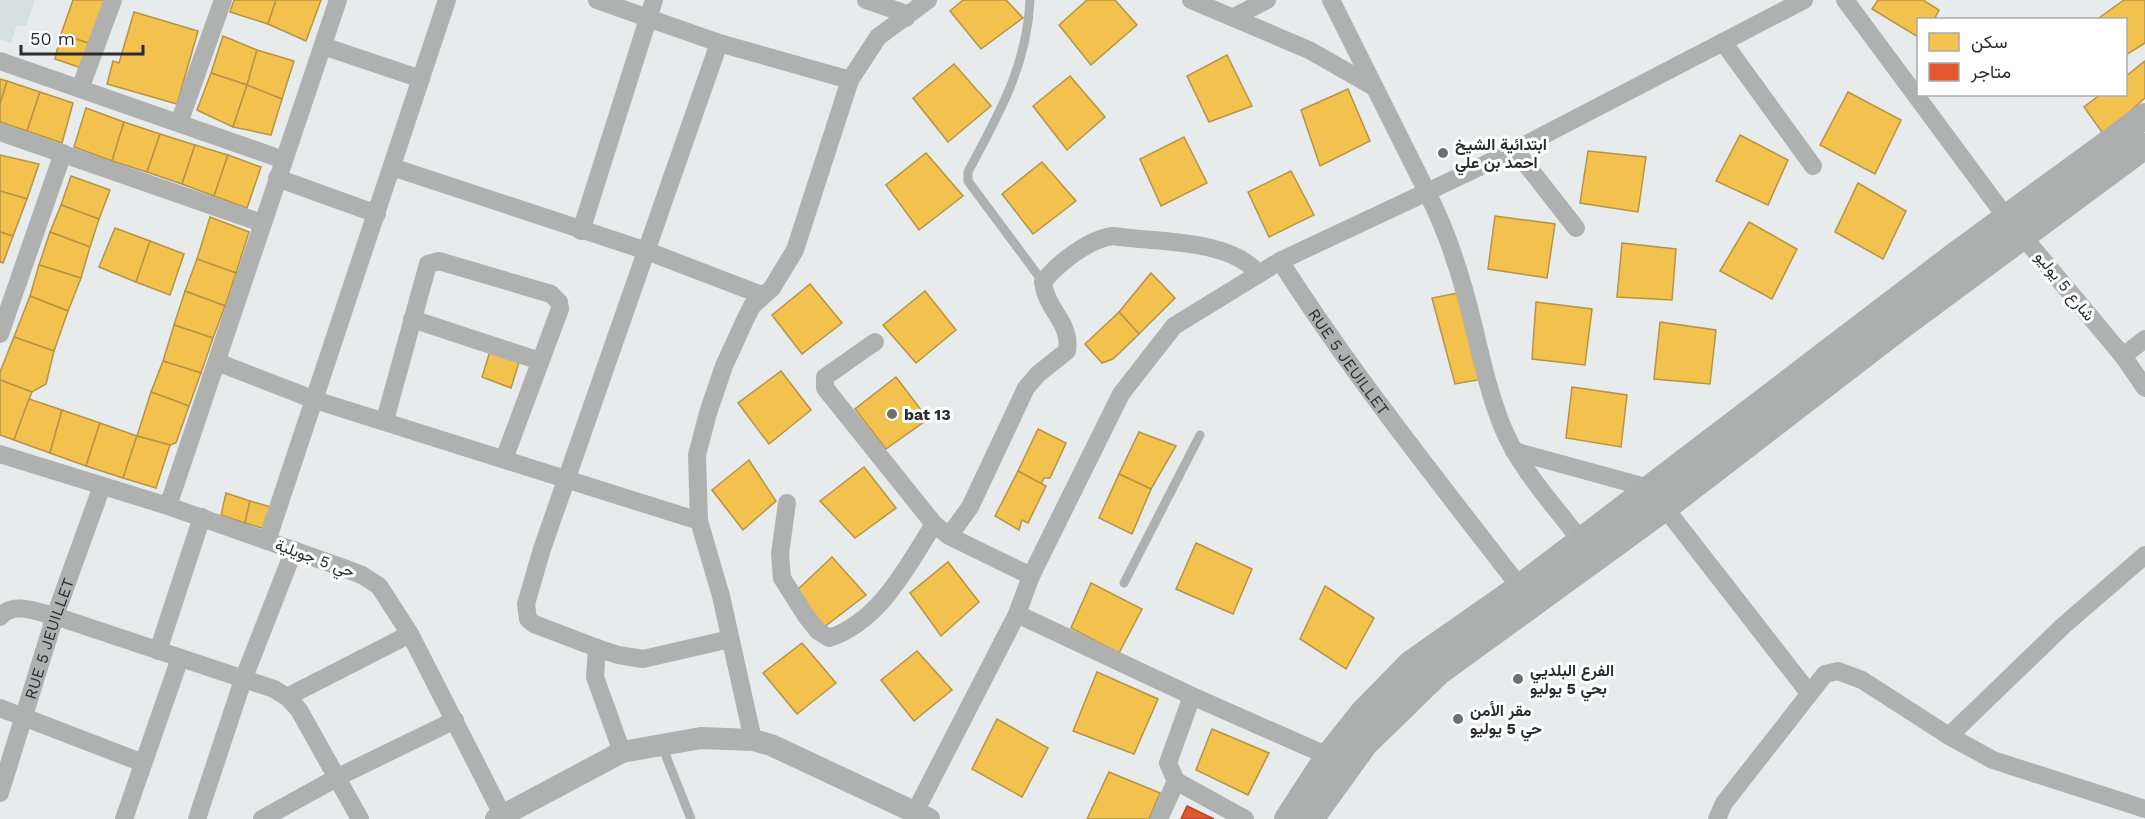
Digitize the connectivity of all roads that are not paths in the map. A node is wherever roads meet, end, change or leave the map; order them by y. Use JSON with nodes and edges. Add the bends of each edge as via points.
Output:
{"nodes":[{"id":1,"x":113,"y":0,"type":"edge"},
{"id":2,"x":222,"y":0,"type":"edge"},
{"id":3,"x":338,"y":0,"type":"edge"},
{"id":4,"x":447,"y":0,"type":"edge"},
{"id":5,"x":597,"y":0,"type":"edge"},
{"id":6,"x":654,"y":0,"type":"edge"},
{"id":7,"x":866,"y":0,"type":"edge"},
{"id":8,"x":928,"y":0,"type":"edge"},
{"id":9,"x":1030,"y":0,"type":"edge"},
{"id":10,"x":1191,"y":0,"type":"edge"},
{"id":11,"x":1267,"y":0,"type":"edge"},
{"id":12,"x":1331,"y":0,"type":"edge"},
{"id":13,"x":1804,"y":0,"type":"edge"},
{"id":14,"x":1845,"y":0,"type":"edge"},
{"id":15,"x":903,"y":10,"type":"edge"},
{"id":16,"x":1234,"y":17,"type":"junction"},
{"id":17,"x":648,"y":18,"type":"junction"},
{"id":18,"x":1723,"y":42,"type":"junction"},
{"id":19,"x":719,"y":43,"type":"junction"},
{"id":20,"x":323,"y":46,"type":"junction"},
{"id":21,"x":0,"y":61,"type":"edge"},
{"id":22,"x":421,"y":79,"type":"junction"},
{"id":23,"x":850,"y":80,"type":"junction"},
{"id":24,"x":1374,"y":87,"type":"junction"},
{"id":25,"x":80,"y":89,"type":"junction"},
{"id":26,"x":1917,"y":95,"type":"edge"},
{"id":27,"x":1918,"y":96,"type":"edge"},
{"id":28,"x":2145,"y":116,"type":"edge"},
{"id":29,"x":179,"y":123,"type":"junction"},
{"id":30,"x":0,"y":132,"type":"edge"},
{"id":31,"x":2145,"y":146,"type":"edge"},
{"id":32,"x":1515,"y":150,"type":"junction"},
{"id":33,"x":63,"y":153,"type":"junction"},
{"id":34,"x":284,"y":160,"type":"junction"},
{"id":35,"x":1813,"y":166,"type":"dead end"},
{"id":36,"x":392,"y":167,"type":"junction"},
{"id":37,"x":277,"y":178,"type":"junction"},
{"id":38,"x":1427,"y":192,"type":"junction"},
{"id":39,"x":377,"y":214,"type":"junction"},
{"id":40,"x":262,"y":223,"type":"junction"},
{"id":41,"x":2016,"y":226,"type":"junction"},
{"id":42,"x":1576,"y":228,"type":"dead end"},
{"id":43,"x":580,"y":231,"type":"junction"},
{"id":44,"x":646,"y":251,"type":"junction"},
{"id":45,"x":1280,"y":261,"type":"junction"},
{"id":46,"x":1258,"y":273,"type":"junction"},
{"id":47,"x":1043,"y":282,"type":"junction"},
{"id":48,"x":762,"y":295,"type":"junction"},
{"id":49,"x":412,"y":319,"type":"junction"},
{"id":50,"x":0,"y":334,"type":"edge"},
{"id":51,"x":2145,"y":339,"type":"edge"},
{"id":52,"x":875,"y":342,"type":"dead end"},
{"id":53,"x":2123,"y":356,"type":"junction"},
{"id":54,"x":540,"y":361,"type":"junction"},
{"id":55,"x":216,"y":362,"type":"junction"},
{"id":56,"x":2145,"y":388,"type":"edge"},
{"id":57,"x":315,"y":400,"type":"junction"},
{"id":58,"x":385,"y":420,"type":"junction"},
{"id":59,"x":1200,"y":435,"type":"dead end"},
{"id":60,"x":1514,"y":451,"type":"junction"},
{"id":61,"x":0,"y":454,"type":"edge"},
{"id":62,"x":504,"y":459,"type":"junction"},
{"id":63,"x":568,"y":479,"type":"junction"},
{"id":64,"x":102,"y":486,"type":"junction"},
{"id":65,"x":1649,"y":488,"type":"junction"},
{"id":66,"x":787,"y":503,"type":"dead end"},
{"id":67,"x":168,"y":506,"type":"junction"},
{"id":68,"x":1665,"y":508,"type":"junction"},
{"id":69,"x":202,"y":518,"type":"junction"},
{"id":70,"x":699,"y":521,"type":"junction"},
{"id":71,"x":934,"y":524,"type":"junction"},
{"id":72,"x":949,"y":536,"type":"junction"},
{"id":73,"x":267,"y":541,"type":"junction"},
{"id":74,"x":1581,"y":541,"type":"junction"},
{"id":75,"x":294,"y":550,"type":"junction"},
{"id":76,"x":2145,"y":555,"type":"edge"},
{"id":77,"x":1031,"y":576,"type":"junction"},
{"id":78,"x":1124,"y":583,"type":"dead end"},
{"id":79,"x":1520,"y":587,"type":"junction"},
{"id":80,"x":0,"y":602,"type":"edge"},
{"id":81,"x":18,"y":608,"type":"junction"},
{"id":82,"x":1017,"y":615,"type":"junction"},
{"id":83,"x":55,"y":616,"type":"junction"},
{"id":84,"x":0,"y":617,"type":"edge"},
{"id":85,"x":410,"y":634,"type":"junction"},
{"id":86,"x":730,"y":639,"type":"junction"},
{"id":87,"x":597,"y":648,"type":"junction"},
{"id":88,"x":158,"y":651,"type":"junction"},
{"id":89,"x":180,"y":658,"type":"junction"},
{"id":90,"x":243,"y":680,"type":"junction"},
{"id":91,"x":1809,"y":693,"type":"junction"},
{"id":92,"x":1192,"y":696,"type":"junction"},
{"id":93,"x":287,"y":697,"type":"junction"},
{"id":94,"x":0,"y":708,"type":"edge"},
{"id":95,"x":25,"y":717,"type":"junction"},
{"id":96,"x":455,"y":720,"type":"junction"},
{"id":97,"x":1949,"y":736,"type":"junction"},
{"id":98,"x":753,"y":740,"type":"junction"},
{"id":99,"x":662,"y":745,"type":"junction"},
{"id":100,"x":622,"y":752,"type":"junction"},
{"id":101,"x":1328,"y":756,"type":"junction"},
{"id":102,"x":143,"y":763,"type":"junction"},
{"id":103,"x":338,"y":777,"type":"junction"},
{"id":104,"x":1176,"y":782,"type":"junction"},
{"id":105,"x":0,"y":793,"type":"edge"},
{"id":106,"x":2145,"y":809,"type":"edge"},
{"id":107,"x":922,"y":816,"type":"edge"},
{"id":108,"x":499,"y":818,"type":"edge"},
{"id":109,"x":124,"y":819,"type":"edge"},
{"id":110,"x":197,"y":819,"type":"edge"},
{"id":111,"x":262,"y":819,"type":"edge"},
{"id":112,"x":360,"y":819,"type":"edge"},
{"id":113,"x":691,"y":819,"type":"edge"},
{"id":114,"x":1159,"y":819,"type":"edge"},
{"id":115,"x":1245,"y":819,"type":"edge"},
{"id":116,"x":1287,"y":819,"type":"edge"},
{"id":117,"x":1311,"y":819,"type":"edge"},
{"id":118,"x":1717,"y":819,"type":"edge"}],
"edges":[{"from":1,"to":25,"type":"street"},
{"from":2,"to":29,"type":"street"},
{"from":3,"to":20,"type":"street"},
{"from":4,"to":22,"type":"street"},
{"from":5,"to":17,"type":"street"},
{"from":6,"to":17,"type":"street"},
{"from":7,"to":15,"type":"street"},
{"from":8,"to":15,"type":"street"},
{"from":9,"to":47,"type":"lane","via":[[1029,22],[1011,90],[968,172],[968,181]]},
{"from":10,"to":16,"type":"street"},
{"from":11,"to":16,"type":"street"},
{"from":12,"to":24,"type":"street"},
{"from":13,"to":18,"type":"street"},
{"from":14,"to":26,"type":"street","name":"شارع 5 يوليو"},
{"from":15,"to":23,"type":"street","via":[[878,37]]},
{"from":16,"to":24,"type":"street","via":[[1309,50]]},
{"from":17,"to":19,"type":"street"},
{"from":17,"to":43,"type":"street"},
{"from":18,"to":32,"type":"street"},
{"from":18,"to":35,"type":"street"},
{"from":19,"to":23,"type":"street"},
{"from":19,"to":44,"type":"street"},
{"from":20,"to":22,"type":"street"},
{"from":20,"to":34,"type":"street"},
{"from":21,"to":25,"type":"street"},
{"from":22,"to":36,"type":"street"},
{"from":23,"to":48,"type":"street","via":[[795,250],[772,288]]},
{"from":24,"to":38,"type":"street"},
{"from":25,"to":29,"type":"street"},
{"from":27,"to":41,"type":"street","name":"شارع 5 يوليو"},
{"from":28,"to":41,"type":"main road"},
{"from":29,"to":34,"type":"street"},
{"from":30,"to":33,"type":"street"},
{"from":31,"to":41,"type":"main road"},
{"from":32,"to":38,"type":"street"},
{"from":32,"to":42,"type":"street"},
{"from":33,"to":40,"type":"street"},
{"from":33,"to":50,"type":"street"},
{"from":34,"to":37,"type":"street"},
{"from":36,"to":39,"type":"street"},
{"from":36,"to":43,"type":"street"},
{"from":37,"to":39,"type":"street"},
{"from":37,"to":40,"type":"street"},
{"from":38,"to":45,"type":"street"},
{"from":38,"to":60,"type":"street","via":[[1443,224],[1491,396]]},
{"from":39,"to":57,"type":"street"},
{"from":40,"to":55,"type":"street"},
{"from":41,"to":53,"type":"street","name":"شارع 5 يوليو"},
{"from":41,"to":65,"type":"main road"},
{"from":41,"to":68,"type":"main road"},
{"from":43,"to":44,"type":"street"},
{"from":44,"to":48,"type":"street"},
{"from":44,"to":63,"type":"street"},
{"from":45,"to":46,"type":"street"},
{"from":45,"to":79,"type":"street","name":"RUE 5 JEUILLET","via":[[1326,332]]},
{"from":46,"to":47,"type":"street","via":[[1251,264],[1217,248],[1113,236],[1103,237],[1054,268]]},
{"from":46,"to":77,"type":"street","via":[[1174,326],[1121,394]]},
{"from":47,"to":72,"type":"street","via":[[1044,296],[1063,324],[1069,342],[1067,351],[1026,388],[970,507]]},
{"from":48,"to":70,"type":"street","via":[[745,320],[708,413],[698,455]]},
{"from":49,"to":54,"type":"street"},
{"from":49,"to":54,"type":"street","via":[[426,267],[432,261],[551,294],[560,309]]},
{"from":49,"to":58,"type":"street"},
{"from":51,"to":53,"type":"street"},
{"from":52,"to":71,"type":"street","via":[[825,376],[825,388]]},
{"from":53,"to":56,"type":"street","name":"شارع 5 يوليو"},
{"from":54,"to":62,"type":"street"},
{"from":55,"to":57,"type":"street"},
{"from":55,"to":67,"type":"street"},
{"from":57,"to":58,"type":"street"},
{"from":57,"to":73,"type":"street"},
{"from":58,"to":62,"type":"street"},
{"from":59,"to":78,"type":"lane"},
{"from":60,"to":65,"type":"street"},
{"from":60,"to":74,"type":"street"},
{"from":61,"to":64,"type":"street","name":"حي 5 جويلية"},
{"from":62,"to":63,"type":"street"},
{"from":63,"to":70,"type":"street"},
{"from":63,"to":87,"type":"street","via":[[542,549],[525,613],[534,624]]},
{"from":64,"to":67,"type":"street","name":"حي 5 جويلية"},
{"from":64,"to":83,"type":"street","name":"RUE 5 JEUILLET"},
{"from":65,"to":74,"type":"main road"},
{"from":66,"to":71,"type":"street","via":[[780,554],[782,578],[806,616],[829,638],[848,631],[891,592]]},
{"from":67,"to":69,"type":"street","name":"حي 5 جويلية"},
{"from":68,"to":91,"type":"street"},
{"from":68,"to":117,"type":"main road","via":[[1439,672],[1365,744]]},
{"from":69,"to":73,"type":"street","name":"حي 5 جويلية"},
{"from":69,"to":88,"type":"street"},
{"from":70,"to":86,"type":"street"},
{"from":71,"to":72,"type":"street"},
{"from":72,"to":77,"type":"street"},
{"from":73,"to":75,"type":"street","name":"حي 5 جويلية"},
{"from":74,"to":79,"type":"main road"},
{"from":75,"to":85,"type":"street","name":"حي 5 جويلية","via":[[362,575],[379,586]]},
{"from":75,"to":90,"type":"street"},
{"from":76,"to":97,"type":"street","via":[[2063,626]]},
{"from":77,"to":82,"type":"street"},
{"from":79,"to":101,"type":"main road","via":[[1410,664]]},
{"from":80,"to":81,"type":"lane"},
{"from":81,"to":83,"type":"street"},
{"from":81,"to":84,"type":"street"},
{"from":82,"to":92,"type":"street"},
{"from":82,"to":107,"type":"street"},
{"from":83,"to":88,"type":"street"},
{"from":83,"to":95,"type":"street","name":"RUE 5 JEUILLET"},
{"from":85,"to":93,"type":"street"},
{"from":85,"to":96,"type":"street","name":"حي 5 جويلية"},
{"from":86,"to":87,"type":"street","via":[[643,659]]},
{"from":86,"to":98,"type":"street"},
{"from":87,"to":100,"type":"street","via":[[595,677]]},
{"from":88,"to":89,"type":"street"},
{"from":89,"to":90,"type":"street"},
{"from":89,"to":102,"type":"street"},
{"from":90,"to":93,"type":"street"},
{"from":90,"to":110,"type":"street"},
{"from":91,"to":97,"type":"street","via":[[1825,674],[1838,671],[1862,680]]},
{"from":91,"to":118,"type":"street","via":[[1724,803]]},
{"from":92,"to":101,"type":"street"},
{"from":92,"to":104,"type":"street","via":[[1168,763]]},
{"from":93,"to":103,"type":"street","via":[[299,710]]},
{"from":94,"to":95,"type":"street"},
{"from":95,"to":102,"type":"street"},
{"from":95,"to":105,"type":"street","name":"RUE 5 JEUILLET"},
{"from":96,"to":103,"type":"street"},
{"from":96,"to":108,"type":"street","name":"حي 5 جويلية"},
{"from":97,"to":106,"type":"street","via":[[1993,760]]},
{"from":98,"to":99,"type":"street","via":[[701,738]]},
{"from":98,"to":107,"type":"street"},
{"from":99,"to":100,"type":"street"},
{"from":99,"to":113,"type":"lane"},
{"from":100,"to":108,"type":"street"},
{"from":101,"to":116,"type":"main road"},
{"from":102,"to":109,"type":"street"},
{"from":103,"to":111,"type":"street"},
{"from":103,"to":112,"type":"street"},
{"from":104,"to":114,"type":"street"},
{"from":104,"to":115,"type":"street"}]}
